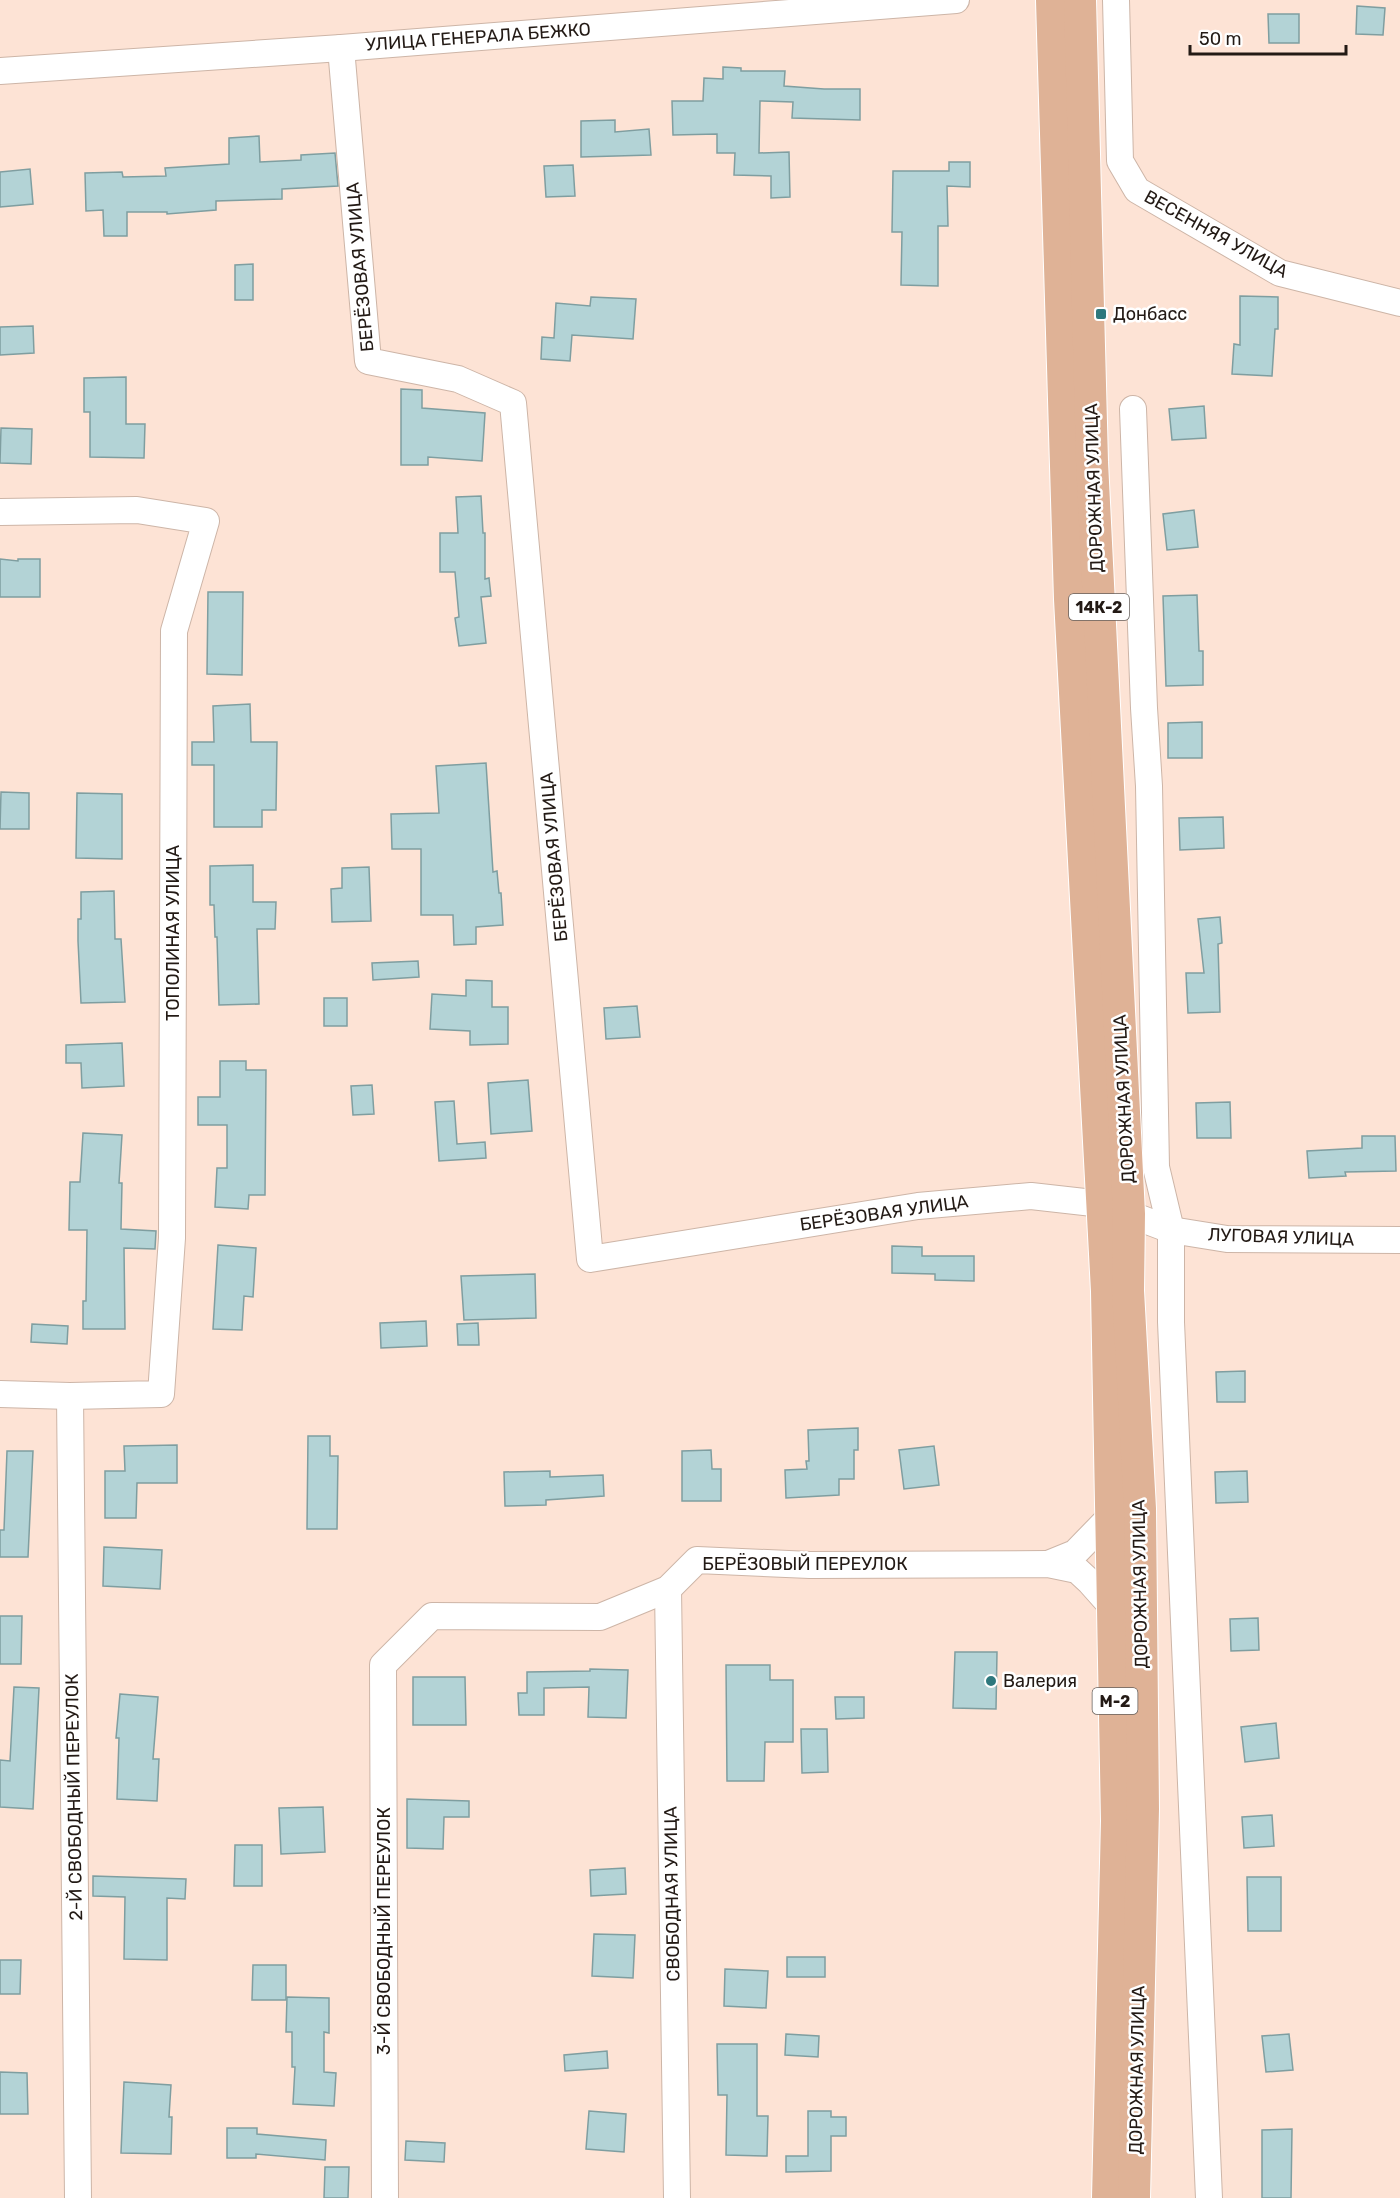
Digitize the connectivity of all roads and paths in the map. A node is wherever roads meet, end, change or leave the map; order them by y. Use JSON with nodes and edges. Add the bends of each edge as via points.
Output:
{"nodes":[{"id":1,"x":956,"y":0,"type":"edge"},
{"id":2,"x":1053,"y":0,"type":"edge"},
{"id":3,"x":1080,"y":0,"type":"edge"},
{"id":4,"x":1116,"y":0,"type":"edge"},
{"id":5,"x":341,"y":48,"type":"junction"},
{"id":6,"x":0,"y":71,"type":"edge"},
{"id":7,"x":1400,"y":303,"type":"edge"},
{"id":8,"x":1133,"y":409,"type":"dead end"},
{"id":9,"x":0,"y":512,"type":"edge"},
{"id":10,"x":1116,"y":1209,"type":"junction"},
{"id":11,"x":1171,"y":1230,"type":"junction"},
{"id":12,"x":1400,"y":1240,"type":"edge"},
{"id":13,"x":0,"y":1394,"type":"edge"},
{"id":14,"x":70,"y":1396,"type":"junction"},
{"id":15,"x":1113,"y":1514,"type":"junction"},
{"id":16,"x":1048,"y":1564,"type":"junction"},
{"id":17,"x":668,"y":1589,"type":"junction"},
{"id":18,"x":1114,"y":1609,"type":"junction"},
{"id":19,"x":383,"y":1665,"type":"joint"},
{"id":20,"x":78,"y":2198,"type":"edge"},
{"id":21,"x":385,"y":2198,"type":"edge"},
{"id":22,"x":677,"y":2198,"type":"edge"},
{"id":23,"x":1108,"y":2198,"type":"edge"},
{"id":24,"x":1134,"y":2198,"type":"edge"},
{"id":25,"x":1209,"y":2198,"type":"edge"}],
"edges":[{"from":1,"to":5,"type":"street","name":"УЛИЦА ГЕНЕРАЛА БЕЖКО"},
{"from":2,"to":10,"type":"main road","name":"ДОРОЖНАЯ УЛИЦА","number":"14К-2","via":[[1070,599]]},
{"from":3,"to":10,"type":"main road","name":"ДОРОЖНАЯ УЛИЦА","number":"14К-2"},
{"from":4,"to":7,"type":"street","name":"ВЕСЕННЯЯ УЛИЦА","via":[[1120,161],[1137,190],[1280,273]]},
{"from":5,"to":6,"type":"street","name":"УЛИЦА ГЕНЕРАЛА БЕЖКО"},
{"from":5,"to":10,"type":"street","name":"БЕРЁЗОВАЯ УЛИЦА","via":[[368,361],[458,379],[513,403],[590,1259],[918,1206],[1031,1196]]},
{"from":8,"to":11,"type":"street","name":"ДОРОЖНАЯ УЛИЦА","via":[[1149,786],[1156,1167]]},
{"from":9,"to":14,"type":"street","name":"ТОПОЛИНАЯ УЛИЦА","via":[[137,510],[206,521],[174,631],[172,1238],[161,1394]]},
{"from":10,"to":11,"type":"street","name":"ЛУГОВАЯ УЛИЦА"},
{"from":10,"to":15,"type":"main road","name":"ДОРОЖНАЯ УЛИЦА","number":"М-2","via":[[1107,1291]]},
{"from":10,"to":24,"type":"main road","name":"ДОРОЖНАЯ УЛИЦА","number":"М-2","via":[[1128,1291],[1140,1509],[1143,1809]]},
{"from":11,"to":12,"type":"street","name":"ЛУГОВАЯ УЛИЦА","via":[[1227,1239]]},
{"from":11,"to":25,"type":"street","name":"ДОРОЖНАЯ УЛИЦА","via":[[1171,1322]]},
{"from":13,"to":14,"type":"street","name":"ТОПОЛИНАЯ УЛИЦА"},
{"from":14,"to":20,"type":"street","name":"2-Й СВОБОДНЫЙ ПЕРЕУЛОК"},
{"from":15,"to":16,"type":"street","name":"БЕРЁЗОВЫЙ ПЕРЕУЛОК","via":[[1075,1553]]},
{"from":15,"to":18,"type":"main road","name":"ДОРОЖНАЯ УЛИЦА","number":"М-2"},
{"from":16,"to":17,"type":"street","name":"БЕРЁЗОВЫЙ ПЕРЕУЛОК","via":[[810,1565],[696,1560]]},
{"from":16,"to":18,"type":"street","name":"БЕРЁЗОВЫЙ ПЕРЕУЛОК","via":[[1077,1570]]},
{"from":17,"to":19,"type":"street","name":"БЕРЁЗОВЫЙ ПЕРЕУЛОК","via":[[600,1617],[432,1616]]},
{"from":17,"to":22,"type":"street","name":"СВОБОДНАЯ УЛИЦА"},
{"from":18,"to":23,"type":"main road","name":"ДОРОЖНАЯ УЛИЦА","number":"М-2","via":[[1117,1821]]},
{"from":19,"to":21,"type":"street","name":"3-Й СВОБОДНЫЙ ПЕРЕУЛОК"}]}
